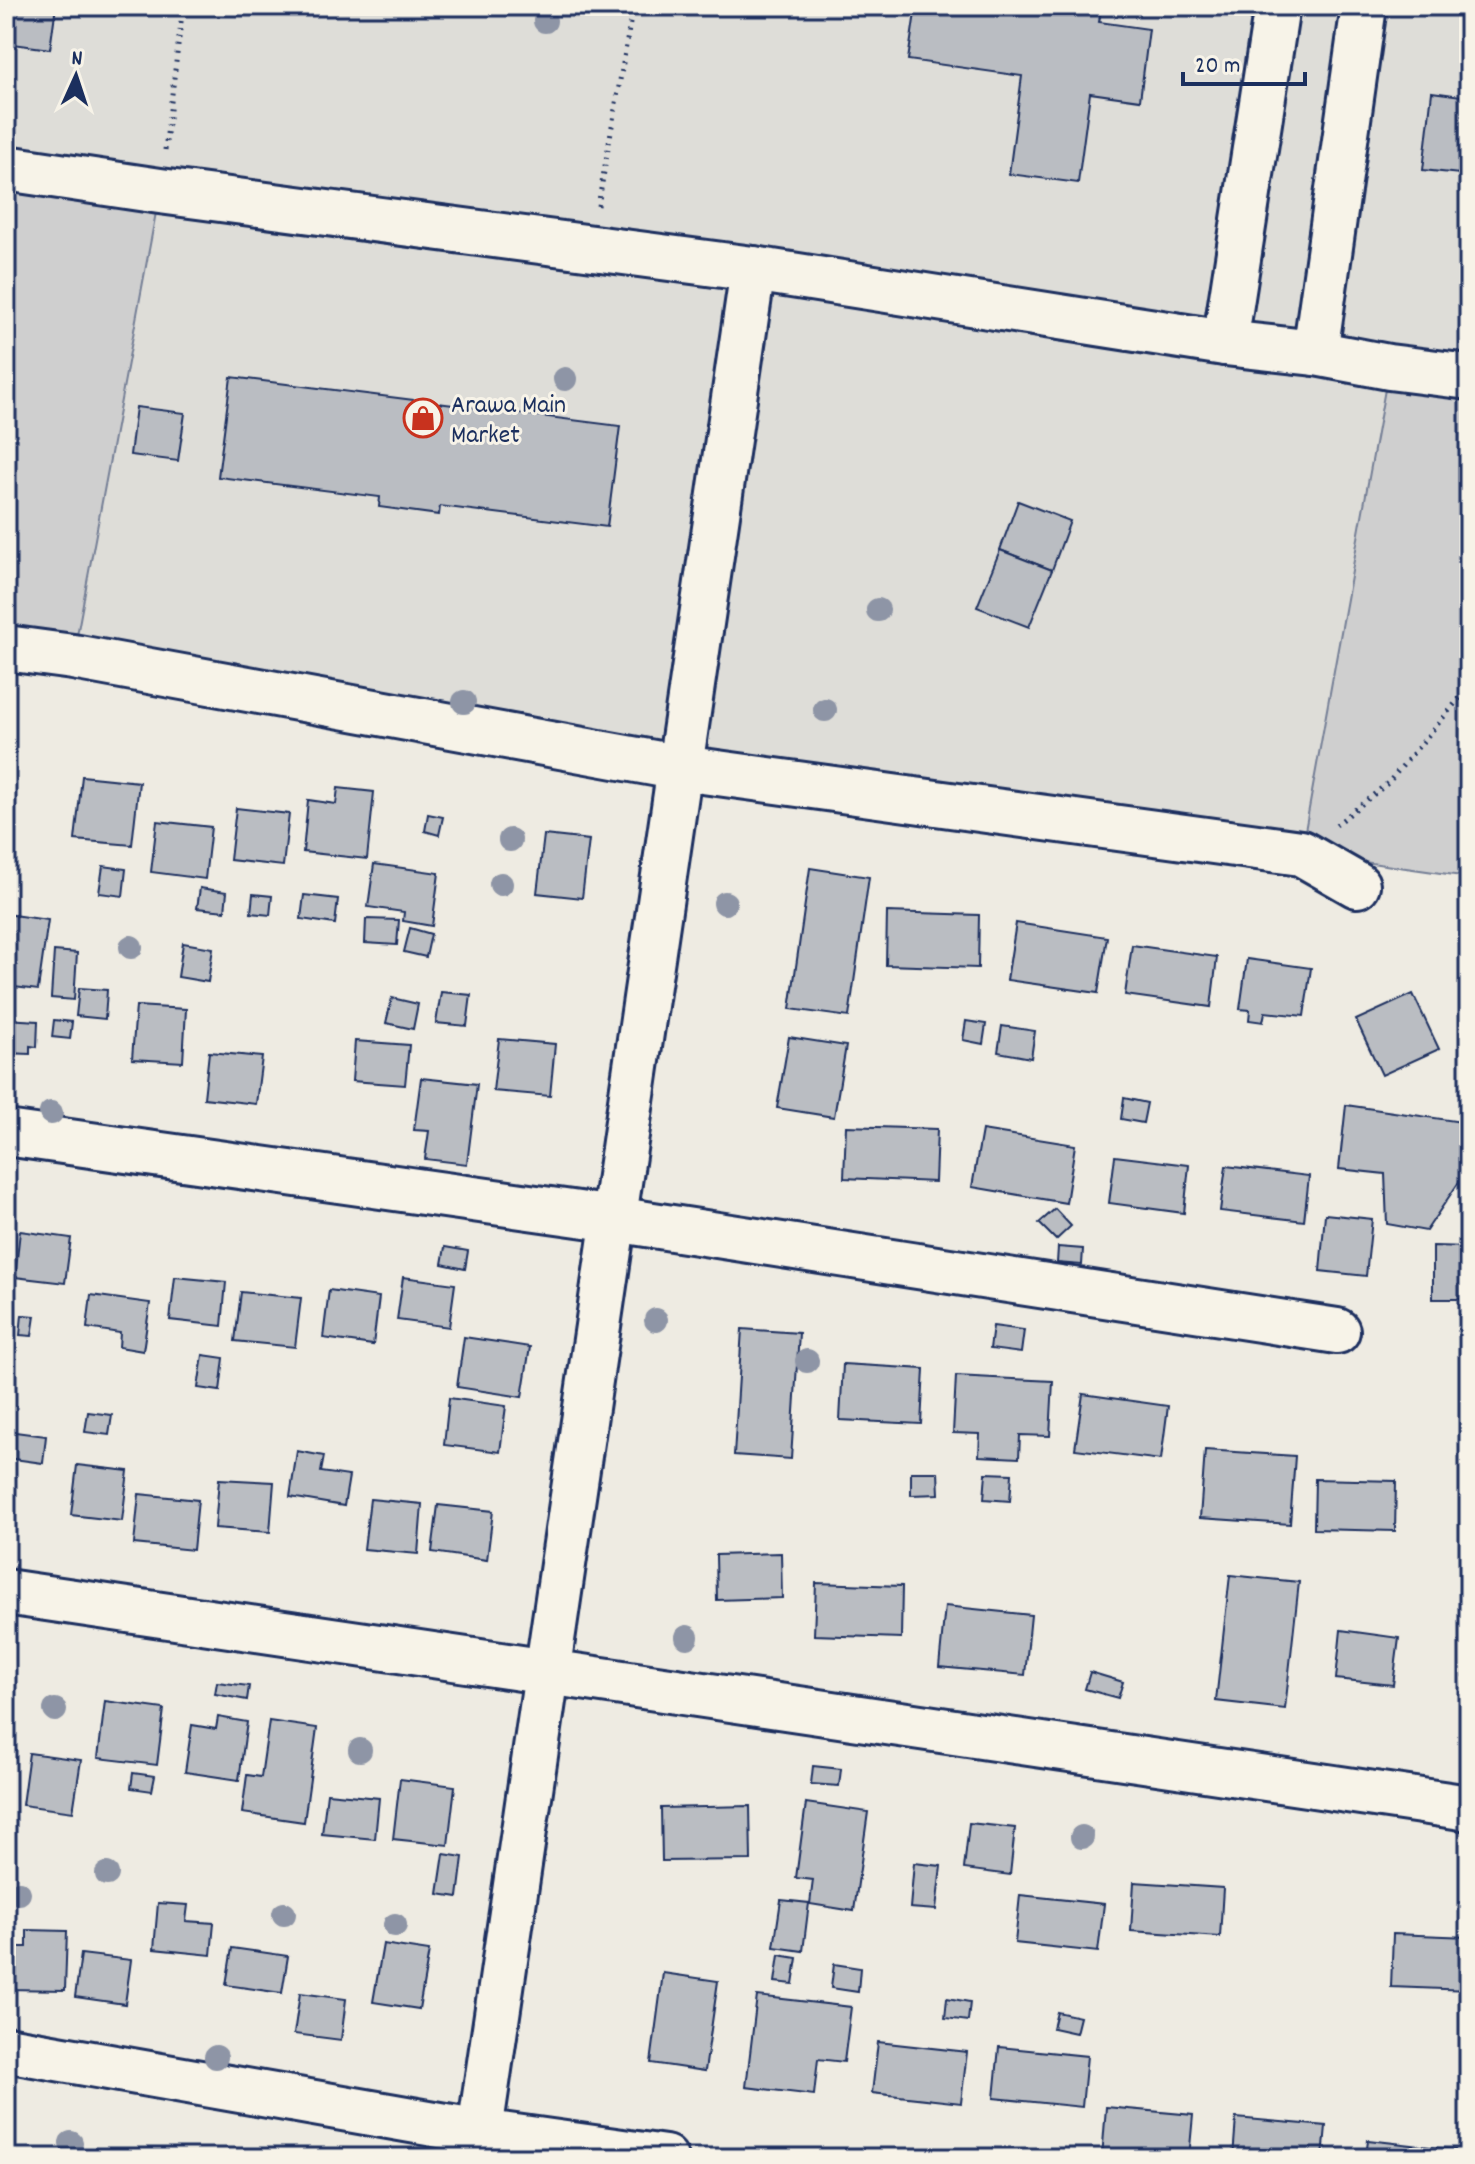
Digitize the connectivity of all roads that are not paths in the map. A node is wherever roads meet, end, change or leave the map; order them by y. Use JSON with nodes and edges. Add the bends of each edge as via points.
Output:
{"nodes":[{"id":1,"x":1277,"y":6,"type":"edge"},
{"id":2,"x":1364,"y":6,"type":"edge"},
{"id":3,"x":6,"y":168,"type":"edge"},
{"id":4,"x":753,"y":269,"type":"junction"},
{"id":5,"x":1225,"y":343,"type":"junction"},
{"id":6,"x":1315,"y":353,"type":"junction"},
{"id":7,"x":1469,"y":377,"type":"edge"},
{"id":8,"x":6,"y":648,"type":"edge"},
{"id":9,"x":681,"y":768,"type":"junction"},
{"id":10,"x":1357,"y":885,"type":"dead end"},
{"id":11,"x":6,"y":1133,"type":"edge"},
{"id":12,"x":614,"y":1219,"type":"junction"},
{"id":13,"x":1337,"y":1331,"type":"dead end"},
{"id":14,"x":6,"y":1592,"type":"edge"},
{"id":15,"x":547,"y":1672,"type":"junction"},
{"id":16,"x":1469,"y":1808,"type":"edge"},
{"id":17,"x":6,"y":2049,"type":"edge"},
{"id":18,"x":478,"y":2145,"type":"edge"},
{"id":19,"x":665,"y":2158,"type":"edge"}],
"edges":[{"from":1,"to":5,"type":"street"},
{"from":2,"to":6,"type":"street"},
{"from":3,"to":4,"type":"street"},
{"from":4,"to":5,"type":"street"},
{"from":4,"to":9,"type":"street"},
{"from":5,"to":6,"type":"street"},
{"from":6,"to":7,"type":"street"},
{"from":8,"to":9,"type":"street"},
{"from":9,"to":10,"type":"street","via":[[1301,853]]},
{"from":9,"to":12,"type":"street"},
{"from":11,"to":12,"type":"street"},
{"from":12,"to":13,"type":"street"},
{"from":12,"to":15,"type":"street"},
{"from":14,"to":15,"type":"street"},
{"from":15,"to":16,"type":"street"},
{"from":15,"to":18,"type":"street"},
{"from":17,"to":18,"type":"street"},
{"from":18,"to":19,"type":"street"}]}
